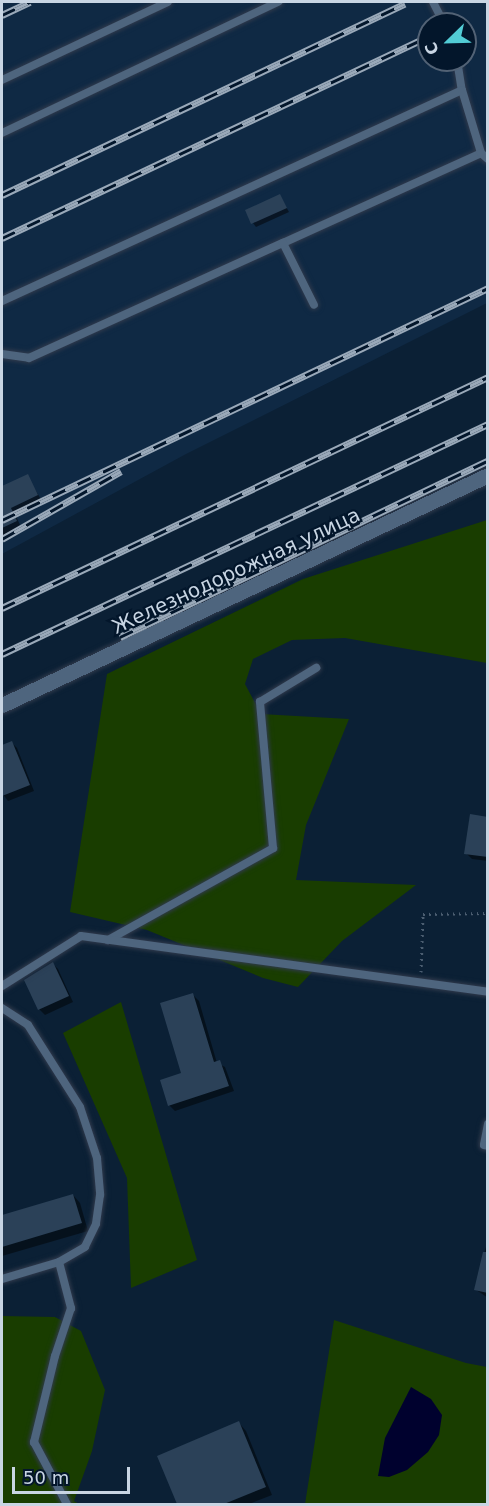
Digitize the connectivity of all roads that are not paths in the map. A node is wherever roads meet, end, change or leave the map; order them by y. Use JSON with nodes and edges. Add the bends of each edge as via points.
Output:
{"nodes":[{"id":1,"x":168,"y":2,"type":"edge"},
{"id":2,"x":279,"y":2,"type":"edge"},
{"id":3,"x":459,"y":72,"type":"edge"},
{"id":4,"x":2,"y":80,"type":"edge"},
{"id":5,"x":462,"y":90,"type":"junction"},
{"id":6,"x":2,"y":133,"type":"edge"},
{"id":7,"x":484,"y":156,"type":"edge"},
{"id":8,"x":284,"y":243,"type":"junction"},
{"id":9,"x":2,"y":301,"type":"edge"},
{"id":10,"x":314,"y":305,"type":"dead end"},
{"id":11,"x":2,"y":354,"type":"edge"},
{"id":12,"x":488,"y":475,"type":"edge"},
{"id":13,"x":316,"y":668,"type":"dead end"},
{"id":14,"x":2,"y":705,"type":"edge"},
{"id":15,"x":107,"y":940,"type":"junction"},
{"id":16,"x":2,"y":986,"type":"edge"},
{"id":17,"x":488,"y":992,"type":"edge"},
{"id":18,"x":2,"y":1008,"type":"edge"},
{"id":19,"x":488,"y":1124,"type":"edge"},
{"id":20,"x":488,"y":1146,"type":"edge"},
{"id":21,"x":59,"y":1262,"type":"junction"},
{"id":22,"x":2,"y":1279,"type":"edge"},
{"id":23,"x":67,"y":1504,"type":"edge"}],
"edges":[{"from":1,"to":4,"type":"lane"},
{"from":2,"to":6,"type":"lane"},
{"from":3,"to":5,"type":"lane"},
{"from":5,"to":7,"type":"lane"},
{"from":5,"to":9,"type":"lane"},
{"from":7,"to":8,"type":"lane"},
{"from":8,"to":10,"type":"lane"},
{"from":8,"to":11,"type":"lane","via":[[29,358]]},
{"from":12,"to":14,"type":"street","name":"Железнодорожная улица"},
{"from":13,"to":15,"type":"lane","via":[[260,702],[273,848]]},
{"from":15,"to":16,"type":"lane","via":[[81,936]]},
{"from":15,"to":17,"type":"lane"},
{"from":18,"to":21,"type":"lane","via":[[28,1025],[53,1062],[80,1107],[97,1158],[100,1196],[96,1224],[85,1247]]},
{"from":19,"to":20,"type":"lane","via":[[484,1145]]},
{"from":21,"to":22,"type":"lane"},
{"from":21,"to":23,"type":"lane","via":[[70,1308],[34,1442]]}]}
